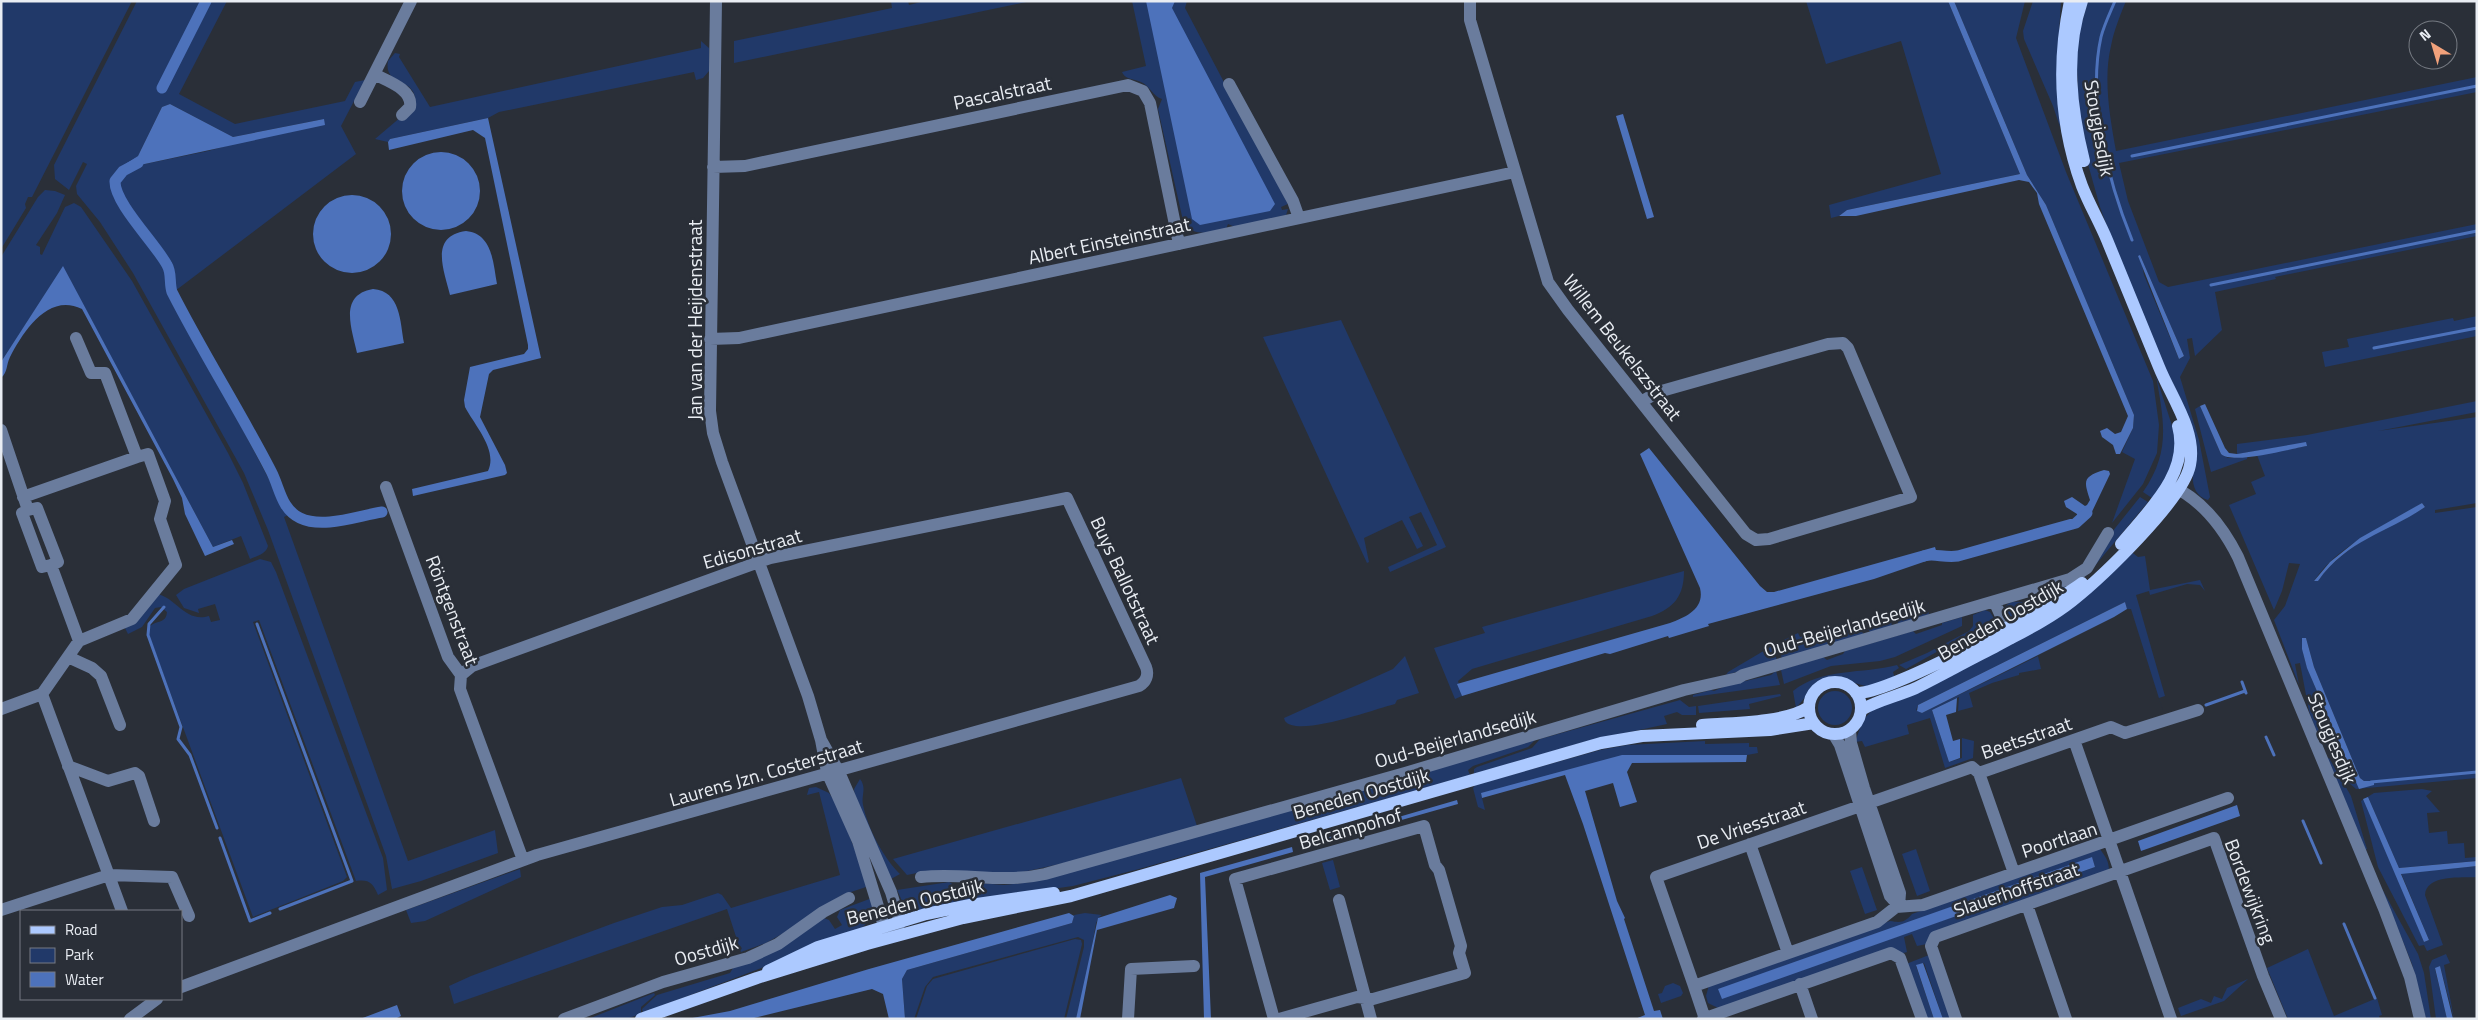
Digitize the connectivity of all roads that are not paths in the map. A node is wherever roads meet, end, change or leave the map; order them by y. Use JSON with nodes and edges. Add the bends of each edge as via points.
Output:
{"nodes":[{"id":1,"x":411,"y":1,"type":"edge"},
{"id":2,"x":716,"y":1,"type":"edge"},
{"id":3,"x":1470,"y":1,"type":"edge"},
{"id":4,"x":2070,"y":1,"type":"edge"},
{"id":5,"x":2082,"y":1,"type":"edge"},
{"id":6,"x":374,"y":74,"type":"junction"},
{"id":7,"x":1229,"y":84,"type":"dead end"},
{"id":8,"x":360,"y":102,"type":"dead end"},
{"id":9,"x":402,"y":115,"type":"dead end"},
{"id":10,"x":714,"y":167,"type":"junction"},
{"id":11,"x":1515,"y":172,"type":"junction"},
{"id":12,"x":1299,"y":218,"type":"junction"},
{"id":13,"x":2103,"y":231,"type":"junction"},
{"id":14,"x":1179,"y":244,"type":"junction"},
{"id":15,"x":76,"y":338,"type":"dead end"},
{"id":16,"x":710,"y":339,"type":"junction"},
{"id":17,"x":2160,"y":370,"type":"junction"},
{"id":18,"x":1641,"y":402,"type":"junction"},
{"id":19,"x":1,"y":430,"type":"edge"},
{"id":20,"x":137,"y":457,"type":"junction"},
{"id":21,"x":2168,"y":484,"type":"junction"},
{"id":22,"x":386,"y":487,"type":"dead end"},
{"id":23,"x":2180,"y":490,"type":"junction"},
{"id":24,"x":23,"y":497,"type":"junction"},
{"id":25,"x":1067,"y":498,"type":"joint"},
{"id":26,"x":2108,"y":533,"type":"dead end"},
{"id":27,"x":759,"y":562,"type":"junction"},
{"id":28,"x":1995,"y":602,"type":"junction"},
{"id":29,"x":2008,"y":633,"type":"junction"},
{"id":30,"x":79,"y":641,"type":"junction"},
{"id":31,"x":68,"y":657,"type":"junction"},
{"id":32,"x":461,"y":676,"type":"junction"},
{"id":33,"x":1146,"y":679,"type":"joint"},
{"id":34,"x":1856,"y":693,"type":"junction"},
{"id":35,"x":42,"y":694,"type":"junction"},
{"id":36,"x":1809,"y":707,"type":"junction"},
{"id":37,"x":1,"y":709,"type":"edge"},
{"id":38,"x":1861,"y":710,"type":"junction"},
{"id":39,"x":2198,"y":710,"type":"dead end"},
{"id":40,"x":1814,"y":723,"type":"junction"},
{"id":41,"x":120,"y":725,"type":"dead end"},
{"id":42,"x":1850,"y":730,"type":"junction"},
{"id":43,"x":1834,"y":735,"type":"junction"},
{"id":44,"x":1642,"y":736,"type":"junction"},
{"id":45,"x":2074,"y":740,"type":"junction"},
{"id":46,"x":68,"y":766,"type":"junction"},
{"id":47,"x":834,"y":773,"type":"junction"},
{"id":48,"x":1979,"y":773,"type":"junction"},
{"id":49,"x":2228,"y":798,"type":"dead end"},
{"id":50,"x":1864,"y":804,"type":"junction"},
{"id":51,"x":154,"y":821,"type":"dead end"},
{"id":52,"x":2109,"y":840,"type":"junction"},
{"id":53,"x":1750,"y":844,"type":"junction"},
{"id":54,"x":523,"y":860,"type":"junction"},
{"id":55,"x":2120,"y":872,"type":"junction"},
{"id":56,"x":2014,"y":873,"type":"junction"},
{"id":57,"x":109,"y":876,"type":"junction"},
{"id":58,"x":920,"y":877,"type":"dead end"},
{"id":59,"x":1091,"y":889,"type":"junction"},
{"id":60,"x":849,"y":898,"type":"dead end"},
{"id":61,"x":1339,"y":900,"type":"dead end"},
{"id":62,"x":2027,"y":905,"type":"junction"},
{"id":63,"x":1898,"y":906,"type":"junction"},
{"id":64,"x":1,"y":910,"type":"edge"},
{"id":65,"x":122,"y":910,"type":"edge"},
{"id":66,"x":189,"y":916,"type":"dead end"},
{"id":67,"x":900,"y":922,"type":"junction"},
{"id":68,"x":884,"y":926,"type":"junction"},
{"id":69,"x":895,"y":936,"type":"junction"},
{"id":70,"x":1788,"y":953,"type":"junction"},
{"id":71,"x":1194,"y":966,"type":"dead end"},
{"id":72,"x":757,"y":978,"type":"junction"},
{"id":73,"x":1800,"y":984,"type":"junction"},
{"id":74,"x":1694,"y":986,"type":"junction"},
{"id":75,"x":182,"y":987,"type":"edge"},
{"id":76,"x":1365,"y":998,"type":"junction"},
{"id":77,"x":156,"y":1000,"type":"edge"},
{"id":78,"x":1704,"y":1018,"type":"edge"},
{"id":79,"x":130,"y":1019,"type":"edge"},
{"id":80,"x":564,"y":1019,"type":"edge"},
{"id":81,"x":641,"y":1019,"type":"edge"},
{"id":82,"x":1128,"y":1019,"type":"edge"},
{"id":83,"x":1274,"y":1019,"type":"edge"},
{"id":84,"x":1279,"y":1019,"type":"edge"},
{"id":85,"x":1371,"y":1019,"type":"edge"},
{"id":86,"x":1812,"y":1019,"type":"edge"},
{"id":87,"x":1922,"y":1019,"type":"edge"},
{"id":88,"x":1956,"y":1019,"type":"edge"},
{"id":89,"x":2066,"y":1019,"type":"edge"},
{"id":90,"x":2171,"y":1019,"type":"edge"},
{"id":91,"x":2281,"y":1019,"type":"edge"},
{"id":92,"x":2420,"y":1019,"type":"edge"}],
"edges":[{"from":1,"to":6,"type":"street"},
{"from":2,"to":10,"type":"street","name":"Jan van der Heijdenstraat"},
{"from":3,"to":11,"type":"street","name":"Willem Beukelszstraat","via":[[1470,20]]},
{"from":4,"to":13,"type":"main road","name":"Stougjesdijk","via":[[2063,41],[2063,107],[2079,178]]},
{"from":5,"to":13,"type":"main road","name":"Stougjesdijk","via":[[2072,55],[2071,90],[2080,147]]},
{"from":6,"to":8,"type":"street"},
{"from":6,"to":9,"type":"street","via":[[398,86],[408,96],[410,107]]},
{"from":7,"to":12,"type":"street","via":[[1293,201]]},
{"from":10,"to":14,"type":"street","name":"Pascalstraat","via":[[745,166],[1128,85],[1140,89],[1150,103]]},
{"from":10,"to":16,"type":"street","name":"Jan van der Heijdenstraat"},
{"from":11,"to":12,"type":"street","name":"Albert Einsteinstraat"},
{"from":11,"to":18,"type":"street","name":"Willem Beukelszstraat","via":[[1551,287]]},
{"from":12,"to":14,"type":"street","name":"Albert Einsteinstraat"},
{"from":13,"to":17,"type":"main road","name":"Stougjesdijk"},
{"from":14,"to":16,"type":"street","name":"Albert Einsteinstraat","via":[[740,338]]},
{"from":15,"to":20,"type":"street","via":[[91,373],[105,373]]},
{"from":16,"to":27,"type":"street","name":"Jan van der Heijdenstraat","via":[[712,427]]},
{"from":17,"to":21,"type":"main road","name":"Stougjesdijk","via":[[2181,447],[2175,472]]},
{"from":17,"to":23,"type":"main road","name":"Stougjesdijk","via":[[2175,398],[2190,444],[2190,465]]},
{"from":18,"to":18,"type":"street","name":"Willem Beukelszstraat","via":[[1752,540],[1911,497],[1848,346],[1840,343],[1658,392]]},
{"from":19,"to":24,"type":"street"},
{"from":20,"to":24,"type":"street"},
{"from":20,"to":30,"type":"street","via":[[148,454],[165,502],[160,519],[176,565],[132,618]]},
{"from":21,"to":23,"type":"street","name":"Stougjesdijk"},
{"from":21,"to":29,"type":"main road","name":"Beneden Oostdijk","via":[[2094,573]]},
{"from":22,"to":32,"type":"street","name":"Röntgenstraat","via":[[448,657]]},
{"from":23,"to":29,"type":"main road","name":"Beneden Oostdijk","via":[[2157,518],[2084,591],[2050,616]]},
{"from":23,"to":92,"type":"street","name":"Stougjesdijk","via":[[2219,525],[2238,557],[2385,911],[2410,977]]},
{"from":24,"to":30,"type":"street","via":[[28,510],[36,508],[58,562],[51,565]]},
{"from":25,"to":27,"type":"street","name":"Edisonstraat"},
{"from":25,"to":33,"type":"street","name":"Buys Ballotstraat","via":[[1146,667]]},
{"from":26,"to":28,"type":"street","name":"Oud-Beijerlandsedijk","via":[[2090,565],[2080,574]]},
{"from":27,"to":32,"type":"street","name":"Edisonstraat","via":[[472,666]]},
{"from":27,"to":47,"type":"street","name":"Jan van der Heijdenstraat"},
{"from":28,"to":29,"type":"street"},
{"from":28,"to":58,"type":"street","name":"Oud-Beijerlandsedijk","via":[[1734,680],[1684,690],[1057,872],[1012,880],[942,875]]},
{"from":29,"to":34,"type":"main road","name":"Beneden Oostdijk","via":[[1905,679],[1869,692]]},
{"from":29,"to":38,"type":"main road","name":"Beneden Oostdijk","via":[[1921,685]]},
{"from":30,"to":31,"type":"street"},
{"from":31,"to":35,"type":"street"},
{"from":31,"to":41,"type":"street","via":[[101,676]]},
{"from":32,"to":54,"type":"street","name":"Röntgenstraat","via":[[460,689]]},
{"from":33,"to":47,"type":"street","name":"Laurens Jzn. Costerstraat","via":[[1138,686]]},
{"from":34,"to":36,"type":"main road","via":[[1843,683],[1830,683],[1816,691]]},
{"from":34,"to":38,"type":"main road"},
{"from":35,"to":37,"type":"street"},
{"from":35,"to":46,"type":"street"},
{"from":36,"to":40,"type":"main road"},
{"from":36,"to":44,"type":"main road","name":"Beneden Oostdijk","via":[[1780,717],[1659,730]]},
{"from":38,"to":42,"type":"main road","via":[[1857,723]]},
{"from":39,"to":45,"type":"street","name":"Beetsstraat","via":[[2125,733],[2111,726]]},
{"from":40,"to":43,"type":"main road","via":[[1822,731]]},
{"from":40,"to":44,"type":"main road","name":"Beneden Oostdijk","via":[[1770,730]]},
{"from":42,"to":43,"type":"main road"},
{"from":42,"to":50,"type":"street"},
{"from":43,"to":50,"type":"street"},
{"from":44,"to":59,"type":"main road","name":"Beneden Oostdijk","via":[[1591,746]]},
{"from":45,"to":48,"type":"street","name":"Beetsstraat"},
{"from":45,"to":52,"type":"street"},
{"from":46,"to":51,"type":"street","via":[[108,781],[136,773]]},
{"from":46,"to":57,"type":"street"},
{"from":47,"to":54,"type":"street","name":"Laurens Jzn. Costerstraat"},
{"from":47,"to":67,"type":"street","name":"Jan van der Heijdenstraat","via":[[886,880]]},
{"from":47,"to":68,"type":"street","name":"Jan van der Heijdenstraat"},
{"from":48,"to":50,"type":"street","name":"Beetsstraat","via":[[1972,766]]},
{"from":48,"to":56,"type":"street"},
{"from":49,"to":52,"type":"street"},
{"from":50,"to":53,"type":"street","name":"De Vriesstraat"},
{"from":50,"to":63,"type":"street","via":[[1900,893]]},
{"from":52,"to":55,"type":"street","name":"Poortlaan"},
{"from":52,"to":56,"type":"street","name":"Poortlaan"},
{"from":53,"to":70,"type":"street"},
{"from":53,"to":74,"type":"street","name":"De Vriesstraat","via":[[1656,877]]},
{"from":54,"to":75,"type":"street","name":"Laurens Jzn. Costerstraat"},
{"from":55,"to":62,"type":"street","name":"Slauerhoffstraat"},
{"from":55,"to":90,"type":"street","name":"Poortlaan"},
{"from":55,"to":91,"type":"street","name":"Bordewijkring","via":[[2214,838]]},
{"from":56,"to":63,"type":"street","name":"Poortlaan","via":[[1923,905]]},
{"from":57,"to":64,"type":"street"},
{"from":57,"to":65,"type":"street"},
{"from":57,"to":66,"type":"street","via":[[172,877]]},
{"from":59,"to":67,"type":"main road","name":"Beneden Oostdijk","via":[[963,906]]},
{"from":59,"to":69,"type":"main road","name":"Beneden Oostdijk","via":[[1041,904],[968,916]]},
{"from":60,"to":80,"type":"street","name":"Oostdijk","via":[[778,944],[748,958],[663,982]]},
{"from":61,"to":76,"type":"street"},
{"from":62,"to":88,"type":"street","name":"Slauerhoffstraat","via":[[1936,936],[1931,942]]},
{"from":62,"to":89,"type":"street"},
{"from":63,"to":70,"type":"street","via":[[1880,920]]},
{"from":67,"to":68,"type":"main road","name":"Beneden Oostdijk"},
{"from":67,"to":69,"type":"street"},
{"from":68,"to":69,"type":"street"},
{"from":68,"to":72,"type":"main road","name":"Beneden Oostdijk","via":[[806,952]]},
{"from":69,"to":72,"type":"main road","name":"Beneden Oostdijk"},
{"from":70,"to":74,"type":"street"},
{"from":71,"to":82,"type":"street","via":[[1131,969]]},
{"from":72,"to":81,"type":"main road","name":"Beneden Oostdijk"},
{"from":73,"to":78,"type":"street"},
{"from":73,"to":86,"type":"street"},
{"from":73,"to":87,"type":"street","via":[[1894,953],[1900,958]]},
{"from":74,"to":78,"type":"street"},
{"from":76,"to":83,"type":"street","name":"Belcampohof","via":[[1373,999],[1465,973],[1424,826],[1235,879]]},
{"from":76,"to":84,"type":"street","name":"Belcampohof","via":[[1357,997]]},
{"from":76,"to":85,"type":"street"},
{"from":77,"to":79,"type":"street"}]}
